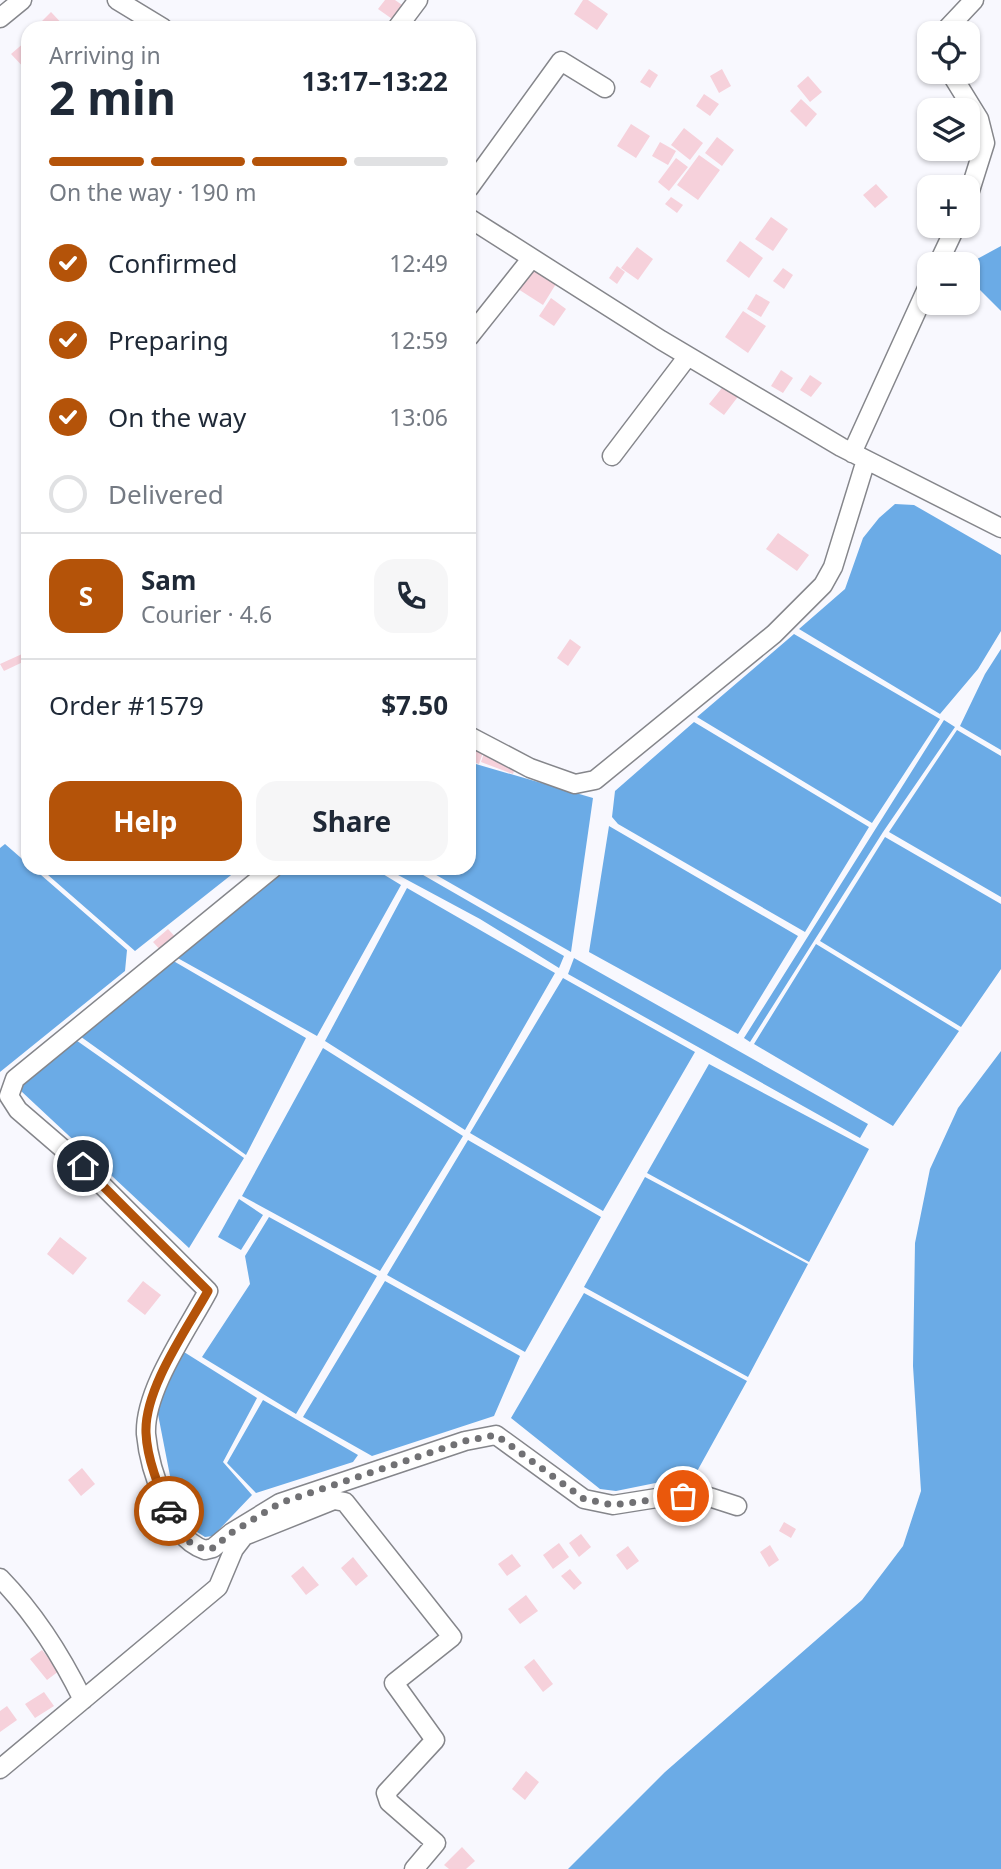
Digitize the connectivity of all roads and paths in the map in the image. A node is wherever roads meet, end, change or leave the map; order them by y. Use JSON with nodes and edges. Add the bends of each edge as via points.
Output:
{"nodes":[{"id":1,"x":22,"y":0,"type":"edge"},
{"id":2,"x":117,"y":0,"type":"edge"},
{"id":3,"x":418,"y":0,"type":"edge"},
{"id":4,"x":974,"y":0,"type":"edge"},
{"id":5,"x":0,"y":18,"type":"edge"},
{"id":6,"x":152,"y":21,"type":"edge"},
{"id":7,"x":402,"y":21,"type":"edge"},
{"id":8,"x":954,"y":21,"type":"edge"},
{"id":9,"x":957,"y":84,"type":"edge"},
{"id":10,"x":605,"y":88,"type":"dead end"},
{"id":11,"x":975,"y":175,"type":"edge"},
{"id":12,"x":476,"y":178,"type":"edge"},
{"id":13,"x":476,"y":223,"type":"edge"},
{"id":14,"x":531,"y":259,"type":"junction"},
{"id":15,"x":917,"y":314,"type":"edge"},
{"id":16,"x":476,"y":328,"type":"edge"},
{"id":17,"x":688,"y":356,"type":"junction"},
{"id":18,"x":611,"y":456,"type":"dead end"},
{"id":19,"x":859,"y":456,"type":"junction"},
{"id":20,"x":1001,"y":528,"type":"edge"},
{"id":21,"x":476,"y":740,"type":"edge"},
{"id":22,"x":265,"y":875,"type":"edge"},
{"id":23,"x":737,"y":1506,"type":"dead end"},
{"id":24,"x":0,"y":1577,"type":"edge"},
{"id":25,"x":83,"y":1700,"type":"junction"},
{"id":26,"x":0,"y":1769,"type":"edge"},
{"id":27,"x":414,"y":1869,"type":"edge"}],
"edges":[{"from":1,"to":5,"type":"street"},
{"from":2,"to":6,"type":"street"},
{"from":3,"to":7,"type":"street"},
{"from":4,"to":8,"type":"street"},
{"from":9,"to":11,"type":"street","via":[[979,119],[985,143]]},
{"from":10,"to":12,"type":"street","via":[[561,61]]},
{"from":13,"to":14,"type":"street"},
{"from":14,"to":16,"type":"street"},
{"from":14,"to":17,"type":"street"},
{"from":15,"to":19,"type":"street"},
{"from":17,"to":18,"type":"street"},
{"from":17,"to":19,"type":"street"},
{"from":19,"to":20,"type":"street"},
{"from":19,"to":21,"type":"street","via":[[833,567],[823,585],[764,643],[595,780],[575,784],[530,768]]},
{"from":22,"to":23,"type":"street","via":[[15,1079],[9,1096],[18,1110],[83,1166],[208,1291],[150,1403],[146,1433],[159,1488],[186,1540],[205,1550],[213,1548],[280,1503],[465,1441],[496,1435],[584,1499],[613,1505],[703,1495]]},
{"from":24,"to":25,"type":"street","via":[[26,1605]]},
{"from":25,"to":26,"type":"street"},
{"from":25,"to":27,"type":"street","via":[[218,1587],[244,1536],[334,1500],[345,1502],[452,1637],[394,1683],[435,1740],[386,1793],[389,1802],[436,1843]]}]}
